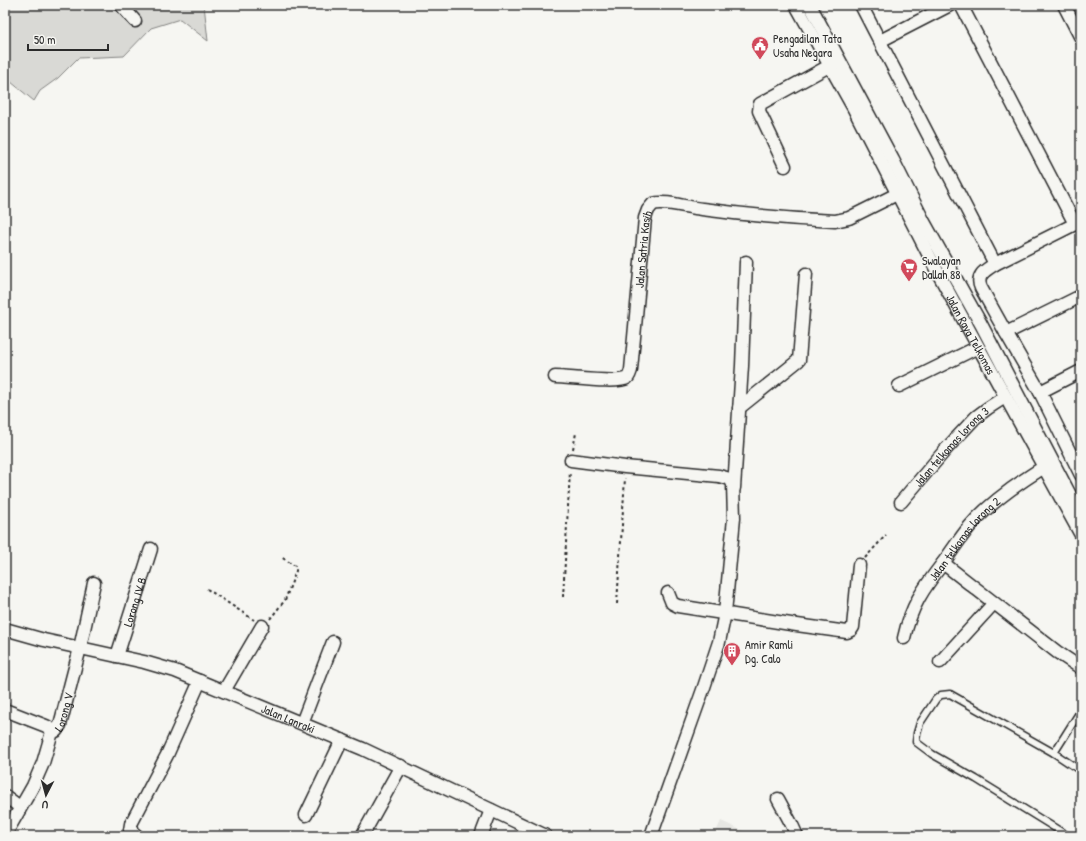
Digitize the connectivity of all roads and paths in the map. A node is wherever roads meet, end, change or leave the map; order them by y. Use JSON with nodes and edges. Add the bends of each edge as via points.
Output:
{"nodes":[{"id":1,"x":121,"y":5,"type":"edge"},
{"id":2,"x":796,"y":5,"type":"edge"},
{"id":3,"x":810,"y":5,"type":"edge"},
{"id":4,"x":950,"y":5,"type":"edge"},
{"id":5,"x":961,"y":5,"type":"edge"},
{"id":6,"x":1064,"y":5,"type":"edge"},
{"id":7,"x":862,"y":7,"type":"dead end"},
{"id":8,"x":926,"y":10,"type":"edge"},
{"id":9,"x":135,"y":21,"type":"dead end"},
{"id":10,"x":1081,"y":38,"type":"edge"},
{"id":11,"x":880,"y":41,"type":"junction"},
{"id":12,"x":829,"y":66,"type":"junction"},
{"id":13,"x":858,"y":105,"type":"junction"},
{"id":14,"x":785,"y":166,"type":"dead end"},
{"id":15,"x":897,"y":194,"type":"junction"},
{"id":16,"x":1078,"y":222,"type":"edge"},
{"id":17,"x":919,"y":224,"type":"junction"},
{"id":18,"x":746,"y":262,"type":"dead end"},
{"id":19,"x":995,"y":264,"type":"junction"},
{"id":20,"x":806,"y":274,"type":"dead end"},
{"id":21,"x":1081,"y":296,"type":"edge"},
{"id":22,"x":1006,"y":333,"type":"junction"},
{"id":23,"x":978,"y":347,"type":"junction"},
{"id":24,"x":1081,"y":371,"type":"edge"},
{"id":25,"x":555,"y":376,"type":"dead end"},
{"id":26,"x":899,"y":386,"type":"dead end"},
{"id":27,"x":1040,"y":392,"type":"junction"},
{"id":28,"x":1005,"y":397,"type":"junction"},
{"id":29,"x":739,"y":408,"type":"junction"},
{"id":30,"x":576,"y":433,"type":"dead end"},
{"id":31,"x":571,"y":460,"type":"junction"},
{"id":32,"x":1048,"y":465,"type":"junction"},
{"id":33,"x":625,"y":467,"type":"junction"},
{"id":34,"x":1081,"y":475,"type":"edge"},
{"id":35,"x":734,"y":490,"type":"junction"},
{"id":36,"x":901,"y":502,"type":"dead end"},
{"id":37,"x":1081,"y":516,"type":"edge"},
{"id":38,"x":886,"y":535,"type":"dead end"},
{"id":39,"x":1081,"y":535,"type":"edge"},
{"id":40,"x":151,"y":549,"type":"dead end"},
{"id":41,"x":871,"y":551,"type":"dead end"},
{"id":42,"x":282,"y":557,"type":"dead end"},
{"id":43,"x":943,"y":563,"type":"junction"},
{"id":44,"x":859,"y":564,"type":"dead end"},
{"id":45,"x":94,"y":583,"type":"dead end"},
{"id":46,"x":207,"y":589,"type":"dead end"},
{"id":47,"x":668,"y":593,"type":"dead end"},
{"id":48,"x":563,"y":598,"type":"dead end"},
{"id":49,"x":994,"y":603,"type":"junction"},
{"id":50,"x":617,"y":604,"type":"dead end"},
{"id":51,"x":725,"y":613,"type":"junction"},
{"id":52,"x":262,"y":626,"type":"junction"},
{"id":53,"x":5,"y":629,"type":"edge"},
{"id":54,"x":904,"y":638,"type":"dead end"},
{"id":55,"x":333,"y":642,"type":"dead end"},
{"id":56,"x":80,"y":648,"type":"junction"},
{"id":57,"x":118,"y":656,"type":"junction"},
{"id":58,"x":940,"y":662,"type":"dead end"},
{"id":59,"x":1081,"y":668,"type":"edge"},
{"id":60,"x":200,"y":681,"type":"junction"},
{"id":61,"x":224,"y":691,"type":"junction"},
{"id":62,"x":5,"y":710,"type":"edge"},
{"id":63,"x":1081,"y":710,"type":"edge"},
{"id":64,"x":302,"y":724,"type":"junction"},
{"id":65,"x":52,"y":732,"type":"junction"},
{"id":66,"x":342,"y":740,"type":"junction"},
{"id":67,"x":1054,"y":754,"type":"junction"},
{"id":68,"x":401,"y":766,"type":"junction"},
{"id":69,"x":1081,"y":771,"type":"edge"},
{"id":70,"x":5,"y":796,"type":"edge"},
{"id":71,"x":778,"y":799,"type":"dead end"},
{"id":72,"x":20,"y":808,"type":"junction"},
{"id":73,"x":491,"y":810,"type":"junction"},
{"id":74,"x":306,"y":815,"type":"dead end"},
{"id":75,"x":5,"y":835,"type":"edge"},
{"id":76,"x":137,"y":836,"type":"edge"},
{"id":77,"x":362,"y":836,"type":"edge"},
{"id":78,"x":481,"y":836,"type":"edge"},
{"id":79,"x":546,"y":836,"type":"edge"},
{"id":80,"x":651,"y":836,"type":"edge"},
{"id":81,"x":796,"y":836,"type":"edge"},
{"id":82,"x":1068,"y":836,"type":"edge"}],
"edges":[{"from":1,"to":9,"type":"street"},
{"from":2,"to":12,"type":"street","name":"Jalan Raya Telkomas"},
{"from":3,"to":13,"type":"street","name":"Jalan Raya Telkomas"},
{"from":4,"to":8,"type":"street"},
{"from":5,"to":16,"type":"street"},
{"from":6,"to":10,"type":"street"},
{"from":7,"to":11,"type":"street"},
{"from":8,"to":11,"type":"street"},
{"from":11,"to":19,"type":"street"},
{"from":12,"to":13,"type":"street","name":"Jalan Raya Telkomas"},
{"from":12,"to":14,"type":"street","via":[[760,104],[759,111]]},
{"from":13,"to":15,"type":"street","name":"Jalan Raya Telkomas"},
{"from":13,"to":17,"type":"street","name":"Jalan Raya Telkomas"},
{"from":15,"to":17,"type":"street","name":"Jalan Raya Telkomas"},
{"from":15,"to":25,"type":"street","name":"Jalan Satria Kasih","via":[[849,218],[835,221],[653,204],[645,218],[630,375],[617,381]]},
{"from":16,"to":19,"type":"street"},
{"from":17,"to":23,"type":"street","name":"Jalan Raya Telkomas","via":[[938,273]]},
{"from":17,"to":32,"type":"street","name":"Jalan Raya Telkomas","via":[[984,330]]},
{"from":18,"to":29,"type":"street"},
{"from":19,"to":22,"type":"street","via":[[982,273],[979,284]]},
{"from":20,"to":29,"type":"street","via":[[799,360]]},
{"from":21,"to":22,"type":"street"},
{"from":22,"to":27,"type":"street"},
{"from":23,"to":26,"type":"street"},
{"from":23,"to":28,"type":"street","name":"Jalan Raya Telkomas"},
{"from":24,"to":27,"type":"street"},
{"from":27,"to":34,"type":"street"},
{"from":28,"to":32,"type":"street","name":"Jalan Raya Telkomas"},
{"from":28,"to":36,"type":"street","name":"Jalan telkomas lorong 3","via":[[976,417]]},
{"from":29,"to":35,"type":"street"},
{"from":30,"to":31,"type":"path"},
{"from":31,"to":33,"type":"street"},
{"from":31,"to":48,"type":"path"},
{"from":32,"to":37,"type":"street","name":"Jalan Raya Telkomas"},
{"from":32,"to":39,"type":"street","name":"Jalan Raya Telkomas"},
{"from":32,"to":43,"type":"street","name":"Jalan telkomas lorong 2","via":[[997,500],[963,534]]},
{"from":33,"to":35,"type":"street","via":[[719,476],[730,479]]},
{"from":33,"to":50,"type":"path"},
{"from":35,"to":51,"type":"street","via":[[734,518]]},
{"from":38,"to":41,"type":"path"},
{"from":40,"to":57,"type":"street","name":"Lorong IV B"},
{"from":42,"to":52,"type":"path","via":[[295,566],[296,571],[285,600]]},
{"from":43,"to":49,"type":"street"},
{"from":43,"to":54,"type":"street","name":"Jalan telkomas lorong 2","via":[[915,604]]},
{"from":44,"to":51,"type":"street","via":[[852,627],[847,632]]},
{"from":45,"to":56,"type":"street","name":"Lorong V"},
{"from":46,"to":52,"type":"path"},
{"from":47,"to":51,"type":"street","via":[[670,601],[674,604]]},
{"from":49,"to":58,"type":"street"},
{"from":49,"to":59,"type":"street"},
{"from":51,"to":80,"type":"street","via":[[719,642]]},
{"from":52,"to":61,"type":"street"},
{"from":53,"to":56,"type":"street","name":"Jalan Lanraki"},
{"from":55,"to":64,"type":"street"},
{"from":56,"to":57,"type":"street","name":"Jalan Lanraki"},
{"from":56,"to":65,"type":"street","name":"Lorong V","via":[[60,725]]},
{"from":57,"to":60,"type":"street","name":"Jalan Lanraki","via":[[175,671]]},
{"from":60,"to":61,"type":"street","name":"Jalan Lanraki"},
{"from":60,"to":76,"type":"street","via":[[167,755],[131,824],[130,830]]},
{"from":61,"to":64,"type":"street","name":"Jalan Lanraki"},
{"from":62,"to":65,"type":"street","via":[[39,723]]},
{"from":63,"to":67,"type":"lane"},
{"from":64,"to":66,"type":"street","name":"Jalan Lanraki"},
{"from":65,"to":72,"type":"street","name":"Lorong V","via":[[43,763]]},
{"from":66,"to":68,"type":"street","name":"Jalan Lanraki"},
{"from":66,"to":74,"type":"street"},
{"from":67,"to":69,"type":"lane"},
{"from":67,"to":82,"type":"lane","via":[[950,694],[941,695],[936,699],[920,723],[916,738],[916,742],[932,754]]},
{"from":68,"to":73,"type":"street","name":"Jalan Lanraki"},
{"from":68,"to":77,"type":"street"},
{"from":70,"to":72,"type":"street"},
{"from":71,"to":81,"type":"street"},
{"from":72,"to":75,"type":"street","name":"Lorong V"},
{"from":73,"to":78,"type":"street"},
{"from":73,"to":79,"type":"street","name":"Jalan Lanraki"}]}
